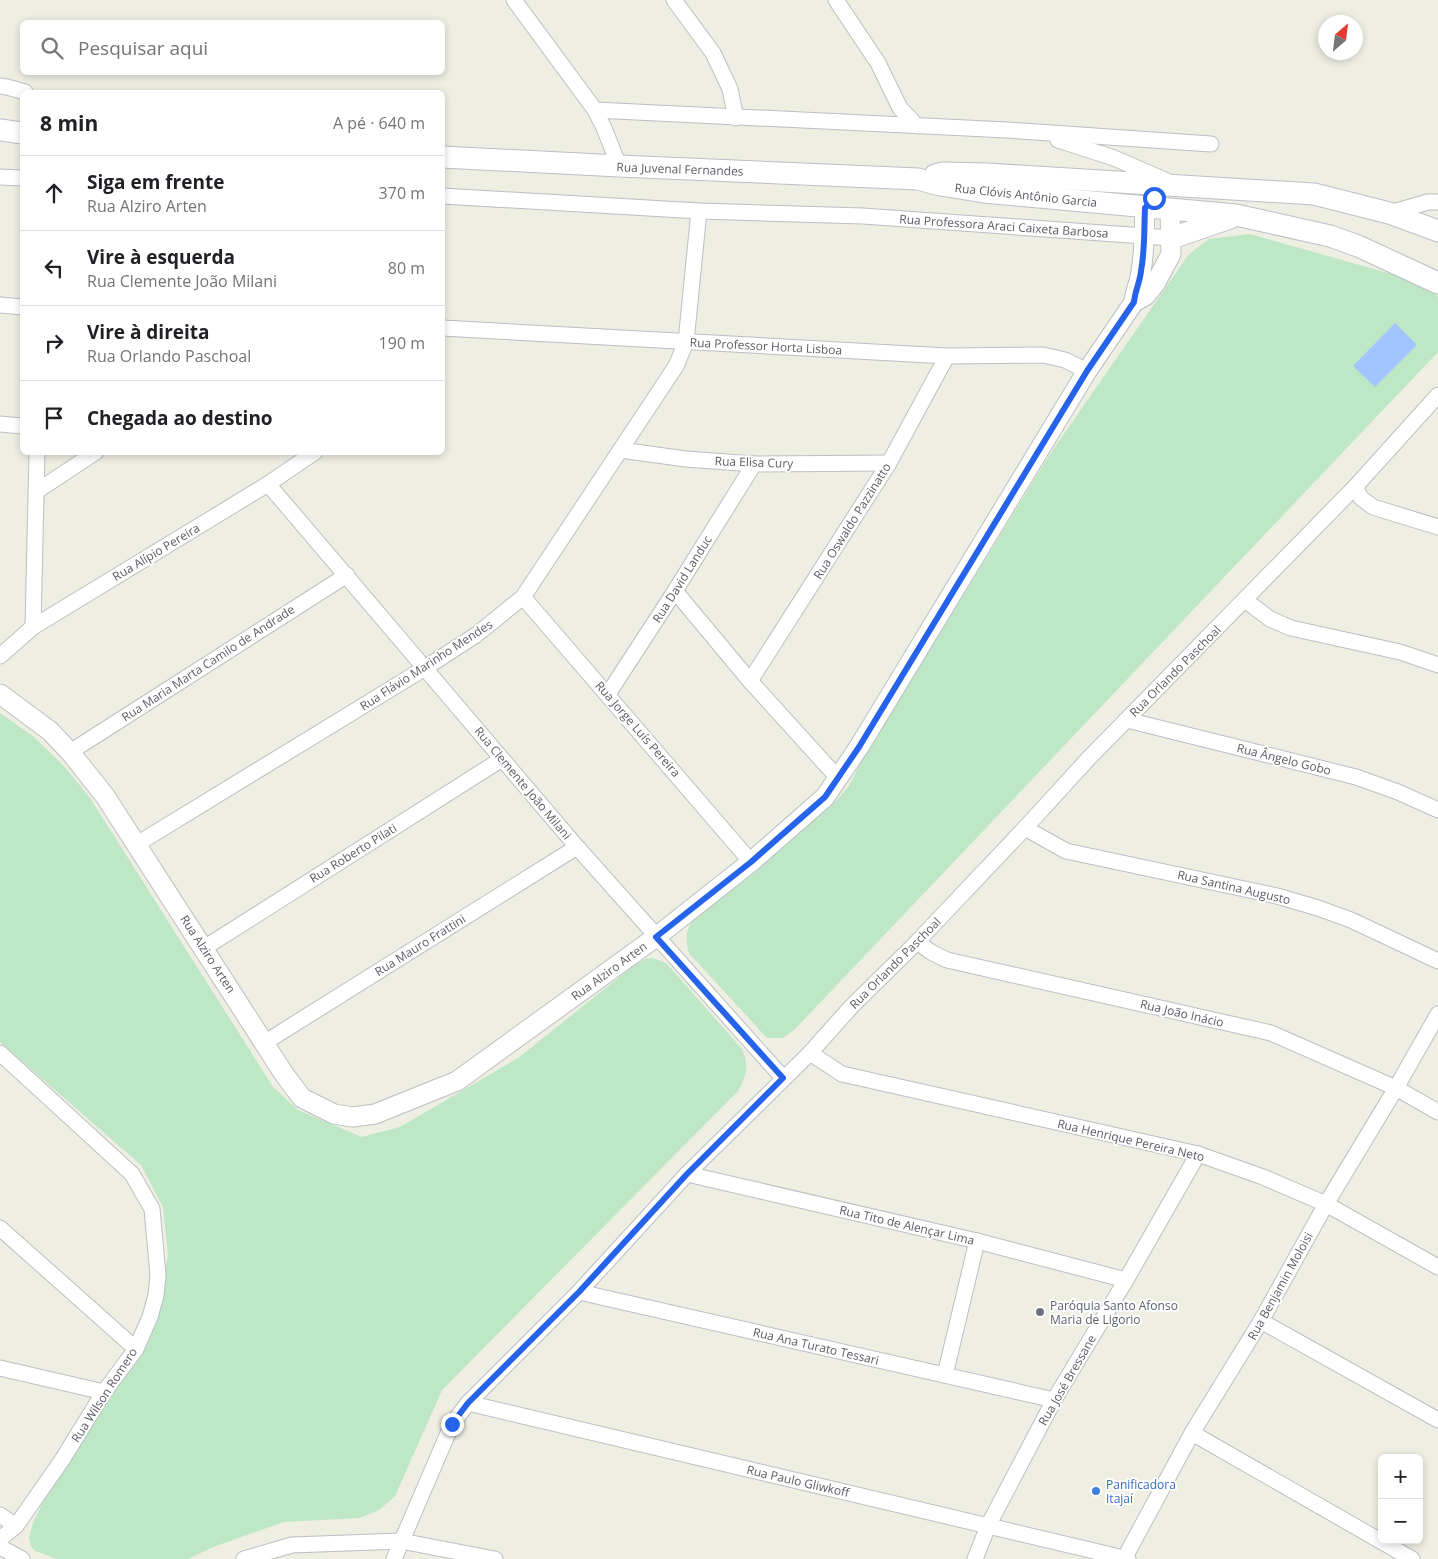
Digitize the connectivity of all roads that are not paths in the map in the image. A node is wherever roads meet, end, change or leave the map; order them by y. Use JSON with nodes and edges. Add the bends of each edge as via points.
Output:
{"nodes":[{"id":1,"x":514,"y":0,"type":"edge"},
{"id":2,"x":674,"y":0,"type":"edge"},
{"id":3,"x":836,"y":0,"type":"edge"},
{"id":4,"x":0,"y":86,"type":"edge"},
{"id":5,"x":20,"y":91,"type":"edge"},
{"id":6,"x":595,"y":110,"type":"junction"},
{"id":7,"x":736,"y":118,"type":"junction"},
{"id":8,"x":917,"y":126,"type":"junction"},
{"id":9,"x":0,"y":130,"type":"edge"},
{"id":10,"x":1007,"y":130,"type":"junction"},
{"id":11,"x":20,"y":133,"type":"edge"},
{"id":12,"x":0,"y":143,"type":"edge"},
{"id":13,"x":20,"y":143,"type":"edge"},
{"id":14,"x":1211,"y":144,"type":"dead end"},
{"id":15,"x":445,"y":156,"type":"edge"},
{"id":16,"x":620,"y":166,"type":"junction"},
{"id":17,"x":0,"y":177,"type":"edge"},
{"id":18,"x":20,"y":178,"type":"edge"},
{"id":19,"x":918,"y":178,"type":"junction"},
{"id":20,"x":445,"y":196,"type":"edge"},
{"id":21,"x":1163,"y":197,"type":"junction"},
{"id":22,"x":1438,"y":202,"type":"edge"},
{"id":23,"x":700,"y":211,"type":"junction"},
{"id":24,"x":1389,"y":212,"type":"junction"},
{"id":25,"x":1236,"y":216,"type":"junction"},
{"id":26,"x":1438,"y":231,"type":"edge"},
{"id":27,"x":1145,"y":236,"type":"junction"},
{"id":28,"x":1172,"y":238,"type":"junction"},
{"id":29,"x":1438,"y":283,"type":"edge"},
{"id":30,"x":1134,"y":302,"type":"junction"},
{"id":31,"x":0,"y":305,"type":"edge"},
{"id":32,"x":20,"y":307,"type":"edge"},
{"id":33,"x":445,"y":328,"type":"edge"},
{"id":34,"x":686,"y":342,"type":"junction"},
{"id":35,"x":948,"y":356,"type":"junction"},
{"id":36,"x":1087,"y":371,"type":"junction"},
{"id":37,"x":1438,"y":395,"type":"edge"},
{"id":38,"x":0,"y":424,"type":"edge"},
{"id":39,"x":20,"y":426,"type":"edge"},
{"id":40,"x":620,"y":450,"type":"junction"},
{"id":41,"x":37,"y":455,"type":"edge"},
{"id":42,"x":91,"y":455,"type":"edge"},
{"id":43,"x":311,"y":455,"type":"edge"},
{"id":44,"x":889,"y":463,"type":"junction"},
{"id":45,"x":754,"y":464,"type":"junction"},
{"id":46,"x":268,"y":484,"type":"junction"},
{"id":47,"x":1355,"y":487,"type":"junction"},
{"id":48,"x":37,"y":491,"type":"junction"},
{"id":49,"x":1438,"y":527,"type":"edge"},
{"id":50,"x":346,"y":575,"type":"junction"},
{"id":51,"x":675,"y":591,"type":"junction"},
{"id":52,"x":523,"y":597,"type":"junction"},
{"id":53,"x":1245,"y":600,"type":"junction"},
{"id":54,"x":33,"y":627,"type":"junction"},
{"id":55,"x":0,"y":656,"type":"edge"},
{"id":56,"x":1438,"y":665,"type":"edge"},
{"id":57,"x":425,"y":668,"type":"junction"},
{"id":58,"x":750,"y":681,"type":"junction"},
{"id":59,"x":0,"y":694,"type":"edge"},
{"id":60,"x":608,"y":694,"type":"junction"},
{"id":61,"x":1127,"y":720,"type":"junction"},
{"id":62,"x":70,"y":752,"type":"junction"},
{"id":63,"x":502,"y":759,"type":"junction"},
{"id":64,"x":838,"y":778,"type":"junction"},
{"id":65,"x":1438,"y":810,"type":"edge"},
{"id":66,"x":1025,"y":828,"type":"junction"},
{"id":67,"x":137,"y":844,"type":"junction"},
{"id":68,"x":577,"y":847,"type":"junction"},
{"id":69,"x":751,"y":862,"type":"junction"},
{"id":70,"x":656,"y":937,"type":"junction"},
{"id":71,"x":917,"y":942,"type":"junction"},
{"id":72,"x":204,"y":948,"type":"junction"},
{"id":73,"x":1438,"y":961,"type":"edge"},
{"id":74,"x":1438,"y":1014,"type":"edge"},
{"id":75,"x":264,"y":1043,"type":"junction"},
{"id":76,"x":0,"y":1053,"type":"edge"},
{"id":77,"x":810,"y":1054,"type":"junction"},
{"id":78,"x":783,"y":1078,"type":"junction"},
{"id":79,"x":1396,"y":1088,"type":"junction"},
{"id":80,"x":1438,"y":1112,"type":"edge"},
{"id":81,"x":1198,"y":1154,"type":"junction"},
{"id":82,"x":687,"y":1174,"type":"junction"},
{"id":83,"x":1326,"y":1204,"type":"junction"},
{"id":84,"x":0,"y":1228,"type":"edge"},
{"id":85,"x":977,"y":1241,"type":"junction"},
{"id":86,"x":1438,"y":1267,"type":"edge"},
{"id":87,"x":1126,"y":1280,"type":"junction"},
{"id":88,"x":579,"y":1292,"type":"junction"},
{"id":89,"x":1261,"y":1321,"type":"junction"},
{"id":90,"x":136,"y":1349,"type":"junction"},
{"id":91,"x":0,"y":1368,"type":"edge"},
{"id":92,"x":945,"y":1375,"type":"junction"},
{"id":93,"x":104,"y":1392,"type":"junction"},
{"id":94,"x":1054,"y":1400,"type":"junction"},
{"id":95,"x":468,"y":1403,"type":"junction"},
{"id":96,"x":1438,"y":1420,"type":"edge"},
{"id":97,"x":1192,"y":1433,"type":"junction"},
{"id":98,"x":0,"y":1515,"type":"edge"},
{"id":99,"x":16,"y":1526,"type":"junction"},
{"id":100,"x":988,"y":1526,"type":"junction"},
{"id":101,"x":0,"y":1539,"type":"edge"},
{"id":102,"x":402,"y":1541,"type":"junction"},
{"id":103,"x":0,"y":1547,"type":"edge"},
{"id":104,"x":1126,"y":1558,"type":"edge"},
{"id":105,"x":22,"y":1559,"type":"edge"},
{"id":106,"x":244,"y":1559,"type":"edge"},
{"id":107,"x":394,"y":1559,"type":"edge"},
{"id":108,"x":495,"y":1559,"type":"edge"},
{"id":109,"x":975,"y":1559,"type":"edge"},
{"id":110,"x":1412,"y":1559,"type":"edge"}],
"edges":[{"from":1,"to":6,"type":"street"},
{"from":2,"to":7,"type":"street","via":[[713,53],[730,90]]},
{"from":3,"to":8,"type":"street","via":[[878,63],[900,108]]},
{"from":4,"to":5,"type":"street"},
{"from":6,"to":7,"type":"street"},
{"from":6,"to":16,"type":"street"},
{"from":7,"to":8,"type":"street"},
{"from":8,"to":10,"type":"street"},
{"from":9,"to":11,"type":"main road"},
{"from":10,"to":14,"type":"street"},
{"from":10,"to":21,"type":"street","via":[[1037,134],[1114,158]]},
{"from":12,"to":13,"type":"main road"},
{"from":15,"to":16,"type":"main road","name":"Rua Juvenal Fernandes"},
{"from":16,"to":19,"type":"main road","name":"Rua Juvenal Fernandes"},
{"from":17,"to":18,"type":"street"},
{"from":19,"to":21,"type":"main road","name":"Rua Clóvis Antônio Garcia","via":[[984,192]]},
{"from":19,"to":21,"type":"main road","name":"Rua Clóvis Antônio Garcia","via":[[942,173],[1130,182]]},
{"from":20,"to":23,"type":"street"},
{"from":21,"to":24,"type":"main road","name":"Rua Clóvis Antônio Garcia","via":[[1314,194]]},
{"from":21,"to":25,"type":"main road","name":"Rua Clóvis Antônio Garcia"},
{"from":21,"to":27,"type":"street","name":"Rua Alziro Arten"},
{"from":21,"to":28,"type":"street","name":"Rua Alziro Arten"},
{"from":22,"to":24,"type":"street"},
{"from":23,"to":27,"type":"street","name":"Rua Professora Araci Caixeta Barbosa","via":[[863,216]]},
{"from":23,"to":34,"type":"street","name":"Rua Flávio Marinho Mendes"},
{"from":24,"to":26,"type":"main road","name":"Rua Clóvis Antônio Garcia"},
{"from":25,"to":28,"type":"main road"},
{"from":25,"to":29,"type":"main road","name":"Rua Clóvis Antônio Garcia","via":[[1330,236]]},
{"from":27,"to":28,"type":"street","name":"Rua Professora Araci Caixeta Barbosa"},
{"from":27,"to":30,"type":"street","name":"Rua Alziro Arten"},
{"from":28,"to":30,"type":"street","name":"Rua Alziro Arten","via":[[1171,254],[1155,284],[1145,296]]},
{"from":30,"to":36,"type":"street","name":"Rua Alziro Arten"},
{"from":31,"to":32,"type":"street"},
{"from":33,"to":34,"type":"street","name":"Rua Professor Horta Lisboa"},
{"from":34,"to":35,"type":"street","name":"Rua Professor Horta Lisboa"},
{"from":34,"to":40,"type":"street","name":"Rua Flávio Marinho Mendes","via":[[676,366]]},
{"from":35,"to":36,"type":"street","name":"Rua Professor Horta Lisboa","via":[[1043,355],[1065,360]]},
{"from":35,"to":44,"type":"street","name":"Rua Oswaldo Pazzinatto"},
{"from":36,"to":64,"type":"street","name":"Rua Alziro Arten"},
{"from":37,"to":47,"type":"street","name":"Rua Orlando Paschoal"},
{"from":38,"to":39,"type":"street"},
{"from":40,"to":45,"type":"street","name":"Rua Elisa Cury"},
{"from":40,"to":52,"type":"street","name":"Rua Flávio Marinho Mendes"},
{"from":41,"to":48,"type":"street"},
{"from":42,"to":48,"type":"street"},
{"from":43,"to":46,"type":"street","name":"Rua Alípio Pereira"},
{"from":44,"to":45,"type":"street","name":"Rua Elisa Cury"},
{"from":44,"to":58,"type":"street","name":"Rua Oswaldo Pazzinatto"},
{"from":45,"to":51,"type":"street","name":"Rua David Landuc"},
{"from":46,"to":50,"type":"street","name":"Rua Clemente João Milani"},
{"from":46,"to":54,"type":"street","name":"Rua Alípio Pereira"},
{"from":47,"to":49,"type":"street","via":[[1361,498],[1373,507]]},
{"from":47,"to":53,"type":"street","name":"Rua Orlando Paschoal"},
{"from":48,"to":54,"type":"street"},
{"from":50,"to":57,"type":"street","name":"Rua Clemente João Milani"},
{"from":50,"to":62,"type":"street","name":"Rua Maria Marta Camilo de Andrade"},
{"from":51,"to":58,"type":"street"},
{"from":51,"to":60,"type":"street","name":"Rua David Landuc"},
{"from":52,"to":57,"type":"street","name":"Rua Flávio Marinho Mendes"},
{"from":52,"to":60,"type":"street","name":"Rua Jorge Luís Pereira"},
{"from":53,"to":56,"type":"street","via":[[1270,619],[1291,628],[1400,652]]},
{"from":53,"to":61,"type":"street","name":"Rua Orlando Paschoal"},
{"from":54,"to":55,"type":"street","name":"Rua Alípio Pereira"},
{"from":57,"to":63,"type":"street","name":"Rua Clemente João Milani"},
{"from":57,"to":67,"type":"street","name":"Rua Flávio Marinho Mendes"},
{"from":58,"to":64,"type":"street"},
{"from":59,"to":62,"type":"street","name":"Rua Alziro Arten","via":[[50,732]]},
{"from":60,"to":69,"type":"street","name":"Rua Jorge Luís Pereira"},
{"from":61,"to":65,"type":"street","name":"Rua Ângelo Gobo","via":[[1356,778]]},
{"from":61,"to":66,"type":"street","name":"Rua Orlando Paschoal"},
{"from":62,"to":67,"type":"street","name":"Rua Alziro Arten"},
{"from":63,"to":68,"type":"street","name":"Rua Clemente João Milani"},
{"from":63,"to":72,"type":"street","name":"Rua Roberto Pilati"},
{"from":64,"to":69,"type":"street","name":"Rua Alziro Arten","via":[[825,797]]},
{"from":66,"to":71,"type":"street","name":"Rua Orlando Paschoal"},
{"from":66,"to":73,"type":"street","name":"Rua Santina Augusto","via":[[1066,851],[1277,896],[1318,908]]},
{"from":67,"to":72,"type":"street","name":"Rua Alziro Arten"},
{"from":68,"to":70,"type":"street","name":"Rua Clemente João Milani"},
{"from":68,"to":75,"type":"street","name":"Rua Mauro Frattini"},
{"from":69,"to":70,"type":"street","name":"Rua Alziro Arten"},
{"from":70,"to":75,"type":"street","name":"Rua Alziro Arten","via":[[457,1081],[375,1114],[354,1117],[334,1114],[302,1098]]},
{"from":70,"to":78,"type":"street","name":"Rua Clemente João Milani"},
{"from":71,"to":77,"type":"street","name":"Rua Orlando Paschoal","via":[[851,1007]]},
{"from":71,"to":79,"type":"street","name":"Rua João Inácio","via":[[947,960],[1271,1033]]},
{"from":72,"to":75,"type":"street","name":"Rua Alziro Arten"},
{"from":74,"to":79,"type":"street","name":"Rua Benjamin Moloisi"},
{"from":76,"to":90,"type":"street","name":"Rua Wilson Romero","via":[[132,1174],[152,1209],[157,1257],[156,1295]]},
{"from":77,"to":78,"type":"street","name":"Rua Orlando Paschoal"},
{"from":77,"to":81,"type":"street","name":"Rua Henrique Pereira Neto","via":[[842,1074]]},
{"from":78,"to":82,"type":"street","name":"Rua Orlando Paschoal"},
{"from":79,"to":80,"type":"street","name":"Rua João Inácio"},
{"from":79,"to":83,"type":"street","name":"Rua Benjamin Moloisi"},
{"from":81,"to":83,"type":"street","name":"Rua Henrique Pereira Neto"},
{"from":81,"to":87,"type":"street","name":"Rua José Bressane"},
{"from":82,"to":85,"type":"street","name":"Rua Tito de Alençar Lima"},
{"from":82,"to":88,"type":"street","name":"Rua Orlando Paschoal"},
{"from":83,"to":86,"type":"street","name":"Rua Henrique Pereira Neto"},
{"from":83,"to":89,"type":"street","name":"Rua Benjamin Moloisi"},
{"from":84,"to":90,"type":"street"},
{"from":85,"to":87,"type":"street","name":"Rua Tito de Alençar Lima"},
{"from":85,"to":92,"type":"street"},
{"from":87,"to":94,"type":"street","name":"Rua José Bressane"},
{"from":88,"to":92,"type":"street","name":"Rua Ana Turato Tessari"},
{"from":88,"to":95,"type":"street","name":"Rua Orlando Paschoal"},
{"from":89,"to":96,"type":"street"},
{"from":89,"to":97,"type":"street","name":"Rua Benjamin Moloisi"},
{"from":90,"to":93,"type":"street","name":"Rua Wilson Romero"},
{"from":91,"to":93,"type":"street"},
{"from":92,"to":94,"type":"street","name":"Rua Ana Turato Tessari"},
{"from":93,"to":99,"type":"street","name":"Rua Wilson Romero"},
{"from":94,"to":100,"type":"street","name":"Rua José Bressane"},
{"from":95,"to":100,"type":"street","name":"Rua Paulo Gliwkoff"},
{"from":95,"to":102,"type":"street","name":"Rua Orlando Paschoal","via":[[452,1424]]},
{"from":97,"to":104,"type":"street","name":"Rua Benjamin Moloisi"},
{"from":97,"to":110,"type":"street"},
{"from":98,"to":99,"type":"street"},
{"from":99,"to":101,"type":"street","name":"Rua Wilson Romero"},
{"from":100,"to":104,"type":"street","name":"Rua Paulo Gliwkoff"},
{"from":100,"to":109,"type":"street","name":"Rua José Bressane"},
{"from":102,"to":106,"type":"street","via":[[292,1546]]},
{"from":102,"to":107,"type":"street","name":"Rua Orlando Paschoal"},
{"from":102,"to":108,"type":"street"},
{"from":103,"to":105,"type":"street"}]}
